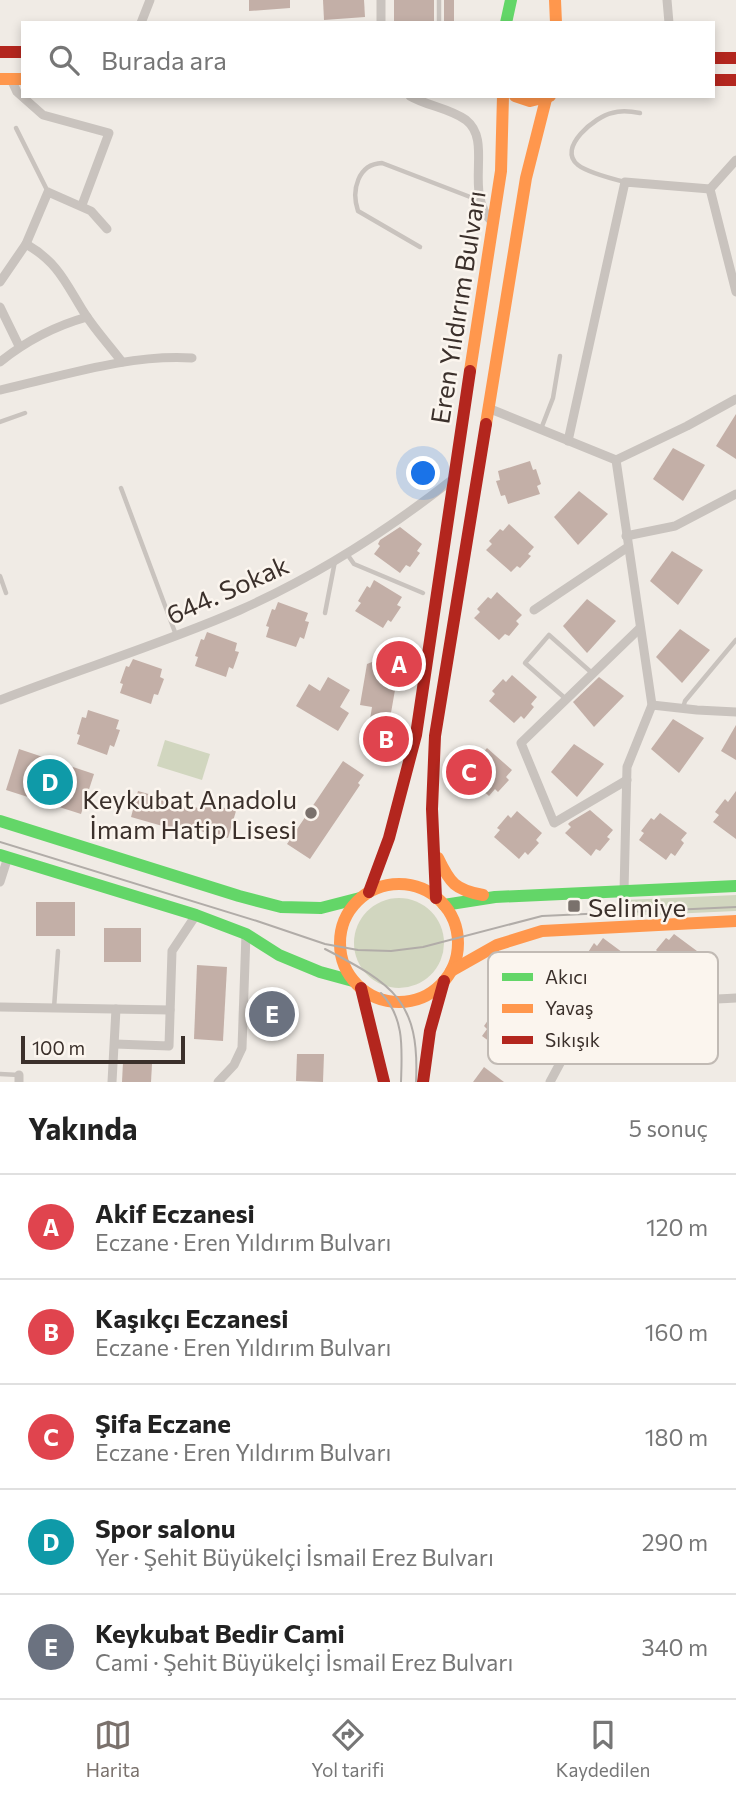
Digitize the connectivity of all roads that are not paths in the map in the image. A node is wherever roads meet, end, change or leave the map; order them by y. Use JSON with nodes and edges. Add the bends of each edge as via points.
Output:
{"nodes":[{"id":1,"x":150,"y":0,"type":"edge"},
{"id":2,"x":381,"y":0,"type":"edge"},
{"id":3,"x":439,"y":0,"type":"edge"},
{"id":4,"x":511,"y":0,"type":"edge"},
{"id":5,"x":555,"y":0,"type":"edge"},
{"id":6,"x":667,"y":0,"type":"edge"},
{"id":7,"x":142,"y":21,"type":"edge"},
{"id":8,"x":381,"y":21,"type":"edge"},
{"id":9,"x":439,"y":21,"type":"edge"},
{"id":10,"x":506,"y":21,"type":"edge"},
{"id":11,"x":556,"y":21,"type":"edge"},
{"id":12,"x":669,"y":21,"type":"edge"},
{"id":13,"x":0,"y":52,"type":"edge"},
{"id":14,"x":21,"y":52,"type":"edge"},
{"id":15,"x":715,"y":58,"type":"edge"},
{"id":16,"x":736,"y":58,"type":"edge"},
{"id":17,"x":11,"y":79,"type":"edge"},
{"id":18,"x":715,"y":80,"type":"edge"},
{"id":19,"x":736,"y":80,"type":"edge"},
{"id":20,"x":21,"y":96,"type":"edge"},
{"id":21,"x":24,"y":98,"type":"edge"},
{"id":22,"x":415,"y":98,"type":"edge"},
{"id":23,"x":503,"y":98,"type":"edge"},
{"id":24,"x":521,"y":98,"type":"edge"},
{"id":25,"x":544,"y":98,"type":"edge"},
{"id":26,"x":548,"y":98,"type":"edge"},
{"id":27,"x":640,"y":113,"type":"dead end"},
{"id":28,"x":16,"y":128,"type":"dead end"},
{"id":29,"x":736,"y":160,"type":"edge"},
{"id":30,"x":625,"y":182,"type":"junction"},
{"id":31,"x":709,"y":189,"type":"junction"},
{"id":32,"x":48,"y":192,"type":"junction"},
{"id":33,"x":479,"y":201,"type":"junction"},
{"id":34,"x":82,"y":205,"type":"junction"},
{"id":35,"x":493,"y":223,"type":"junction"},
{"id":36,"x":107,"y":229,"type":"dead end"},
{"id":37,"x":26,"y":244,"type":"junction"},
{"id":38,"x":420,"y":247,"type":"dead end"},
{"id":39,"x":0,"y":282,"type":"edge"},
{"id":40,"x":736,"y":292,"type":"edge"},
{"id":41,"x":0,"y":307,"type":"edge"},
{"id":42,"x":87,"y":317,"type":"junction"},
{"id":43,"x":19,"y":346,"type":"junction"},
{"id":44,"x":560,"y":356,"type":"dead end"},
{"id":45,"x":192,"y":358,"type":"dead end"},
{"id":46,"x":0,"y":362,"type":"edge"},
{"id":47,"x":122,"y":362,"type":"junction"},
{"id":48,"x":0,"y":390,"type":"edge"},
{"id":49,"x":736,"y":399,"type":"edge"},
{"id":50,"x":488,"y":408,"type":"junction"},
{"id":51,"x":25,"y":413,"type":"dead end"},
{"id":52,"x":0,"y":422,"type":"edge"},
{"id":53,"x":541,"y":429,"type":"junction"},
{"id":54,"x":568,"y":440,"type":"junction"},
{"id":55,"x":616,"y":460,"type":"junction"},
{"id":56,"x":453,"y":479,"type":"junction"},
{"id":57,"x":121,"y":488,"type":"dead end"},
{"id":58,"x":736,"y":494,"type":"edge"},
{"id":59,"x":626,"y":536,"type":"junction"},
{"id":60,"x":628,"y":547,"type":"junction"},
{"id":61,"x":346,"y":554,"type":"junction"},
{"id":62,"x":335,"y":561,"type":"junction"},
{"id":63,"x":0,"y":576,"type":"edge"},
{"id":64,"x":6,"y":593,"type":"dead end"},
{"id":65,"x":423,"y":593,"type":"dead end"},
{"id":66,"x":534,"y":610,"type":"dead end"},
{"id":67,"x":325,"y":613,"type":"dead end"},
{"id":68,"x":640,"y":628,"type":"junction"},
{"id":69,"x":176,"y":636,"type":"junction"},
{"id":70,"x":736,"y":640,"type":"edge"},
{"id":71,"x":592,"y":673,"type":"junction"},
{"id":72,"x":566,"y":699,"type":"junction"},
{"id":73,"x":0,"y":700,"type":"edge"},
{"id":74,"x":652,"y":705,"type":"junction"},
{"id":75,"x":682,"y":709,"type":"junction"},
{"id":76,"x":736,"y":712,"type":"edge"},
{"id":77,"x":627,"y":780,"type":"junction"},
{"id":78,"x":0,"y":821,"type":"edge"},
{"id":79,"x":434,"y":850,"type":"junction"},
{"id":80,"x":4,"y":856,"type":"edge"},
{"id":81,"x":0,"y":882,"type":"edge"},
{"id":82,"x":736,"y":886,"type":"edge"},
{"id":83,"x":624,"y":891,"type":"junction"},
{"id":84,"x":365,"y":895,"type":"junction"},
{"id":85,"x":495,"y":897,"type":"junction"},
{"id":86,"x":440,"y":901,"type":"junction"},
{"id":87,"x":196,"y":915,"type":"junction"},
{"id":88,"x":736,"y":920,"type":"edge"},
{"id":89,"x":246,"y":934,"type":"junction"},
{"id":90,"x":58,"y":951,"type":"dead end"},
{"id":91,"x":447,"y":976,"type":"junction"},
{"id":92,"x":357,"y":985,"type":"junction"},
{"id":93,"x":736,"y":998,"type":"edge"},
{"id":94,"x":718,"y":999,"type":"edge"},
{"id":95,"x":0,"y":1007,"type":"edge"},
{"id":96,"x":54,"y":1008,"type":"junction"},
{"id":97,"x":116,"y":1009,"type":"junction"},
{"id":98,"x":170,"y":1010,"type":"junction"},
{"id":99,"x":114,"y":1044,"type":"junction"},
{"id":100,"x":560,"y":1064,"type":"edge"},
{"id":101,"x":0,"y":1074,"type":"edge"},
{"id":102,"x":19,"y":1078,"type":"edge"},
{"id":103,"x":112,"y":1082,"type":"edge"},
{"id":104,"x":218,"y":1082,"type":"edge"},
{"id":105,"x":384,"y":1082,"type":"edge"},
{"id":106,"x":423,"y":1082,"type":"edge"},
{"id":107,"x":550,"y":1082,"type":"edge"}],
"edges":[{"from":1,"to":7,"type":"street"},
{"from":2,"to":8,"type":"street"},
{"from":3,"to":9,"type":"lane"},
{"from":4,"to":10,"type":"main road"},
{"from":5,"to":11,"type":"main road"},
{"from":6,"to":12,"type":"street"},
{"from":13,"to":14,"type":"main road"},
{"from":15,"to":16,"type":"main road"},
{"from":17,"to":20,"type":"street"},
{"from":18,"to":19,"type":"main road"},
{"from":21,"to":34,"type":"street","via":[[43,115],[109,133]]},
{"from":22,"to":33,"type":"street","via":[[463,118],[472,127],[478,139]]},
{"from":23,"to":35,"type":"main road","name":"Eren Yıldırım Bulvarı","via":[[502,171]]},
{"from":24,"to":25,"type":"main road"},
{"from":26,"to":50,"type":"main road","name":"Eren Yıldırım Bulvarı","via":[[526,178]]},
{"from":27,"to":30,"type":"lane","via":[[612,112],[596,119],[582,131],[573,149],[579,166]]},
{"from":28,"to":32,"type":"lane"},
{"from":29,"to":31,"type":"street"},
{"from":30,"to":31,"type":"street"},
{"from":30,"to":54,"type":"street"},
{"from":31,"to":40,"type":"street"},
{"from":32,"to":34,"type":"street"},
{"from":32,"to":37,"type":"street"},
{"from":33,"to":35,"type":"street"},
{"from":33,"to":38,"type":"lane","via":[[382,163],[368,165],[357,187],[358,211]]},
{"from":34,"to":36,"type":"street"},
{"from":35,"to":56,"type":"main road","name":"Eren Yıldırım Bulvarı"},
{"from":37,"to":39,"type":"street"},
{"from":37,"to":42,"type":"street","via":[[61,273]]},
{"from":41,"to":43,"type":"street"},
{"from":42,"to":43,"type":"street"},
{"from":42,"to":47,"type":"street"},
{"from":43,"to":46,"type":"street"},
{"from":44,"to":53,"type":"lane","via":[[553,398]]},
{"from":45,"to":47,"type":"street"},
{"from":47,"to":48,"type":"street"},
{"from":49,"to":55,"type":"street"},
{"from":50,"to":53,"type":"street"},
{"from":50,"to":79,"type":"main road","name":"Eren Yıldırım Bulvarı","via":[[435,736]]},
{"from":51,"to":52,"type":"lane"},
{"from":53,"to":54,"type":"street"},
{"from":54,"to":55,"type":"street"},
{"from":55,"to":59,"type":"street"},
{"from":56,"to":61,"type":"street","name":"644. Sokak"},
{"from":56,"to":84,"type":"main road","name":"Eren Yıldırım Bulvarı","via":[[416,735],[391,830]]},
{"from":57,"to":69,"type":"lane"},
{"from":58,"to":59,"type":"street","via":[[675,526]]},
{"from":59,"to":60,"type":"street"},
{"from":60,"to":66,"type":"street"},
{"from":60,"to":68,"type":"street"},
{"from":61,"to":62,"type":"street","name":"644. Sokak"},
{"from":61,"to":65,"type":"lane","via":[[354,564]]},
{"from":62,"to":67,"type":"lane"},
{"from":62,"to":69,"type":"street","name":"644. Sokak"},
{"from":63,"to":64,"type":"lane"},
{"from":68,"to":71,"type":"street"},
{"from":68,"to":74,"type":"street"},
{"from":69,"to":73,"type":"street","name":"644. Sokak"},
{"from":70,"to":75,"type":"lane"},
{"from":71,"to":72,"type":"street"},
{"from":71,"to":72,"type":"lane","via":[[549,635],[525,663]]},
{"from":72,"to":77,"type":"street","via":[[521,743],[554,823]]},
{"from":74,"to":75,"type":"street"},
{"from":74,"to":77,"type":"street","via":[[627,767]]},
{"from":75,"to":76,"type":"street"},
{"from":77,"to":83,"type":"street"},
{"from":78,"to":84,"type":"main road","via":[[281,907],[321,908]]},
{"from":79,"to":85,"type":"main road","via":[[456,888]]},
{"from":79,"to":86,"type":"main road","name":"Eren Yıldırım Bulvarı"},
{"from":80,"to":81,"type":"street"},
{"from":80,"to":87,"type":"main road"},
{"from":82,"to":83,"type":"main road"},
{"from":83,"to":85,"type":"main road"},
{"from":84,"to":86,"type":"main road","via":[[398,884],[419,888]]},
{"from":84,"to":92,"type":"main road","via":[[347,914],[340,933],[341,957]]},
{"from":85,"to":86,"type":"main road"},
{"from":86,"to":91,"type":"main road","via":[[457,932],[457,953]]},
{"from":87,"to":89,"type":"main road"},
{"from":87,"to":98,"type":"street","via":[[172,951]]},
{"from":88,"to":91,"type":"main road","via":[[542,931],[497,945]]},
{"from":89,"to":92,"type":"main road","via":[[279,954]]},
{"from":89,"to":104,"type":"street","via":[[242,1048]]},
{"from":90,"to":96,"type":"lane"},
{"from":91,"to":92,"type":"main road","via":[[428,994],[402,1002],[388,1001]]},
{"from":91,"to":106,"type":"main road","via":[[426,1046]]},
{"from":92,"to":105,"type":"main road"},
{"from":93,"to":94,"type":"street"},
{"from":95,"to":96,"type":"street"},
{"from":96,"to":97,"type":"street"},
{"from":97,"to":98,"type":"street"},
{"from":97,"to":99,"type":"street"},
{"from":98,"to":99,"type":"street","via":[[169,1046]]},
{"from":99,"to":103,"type":"street"},
{"from":100,"to":107,"type":"street"},
{"from":101,"to":102,"type":"lane"}]}
